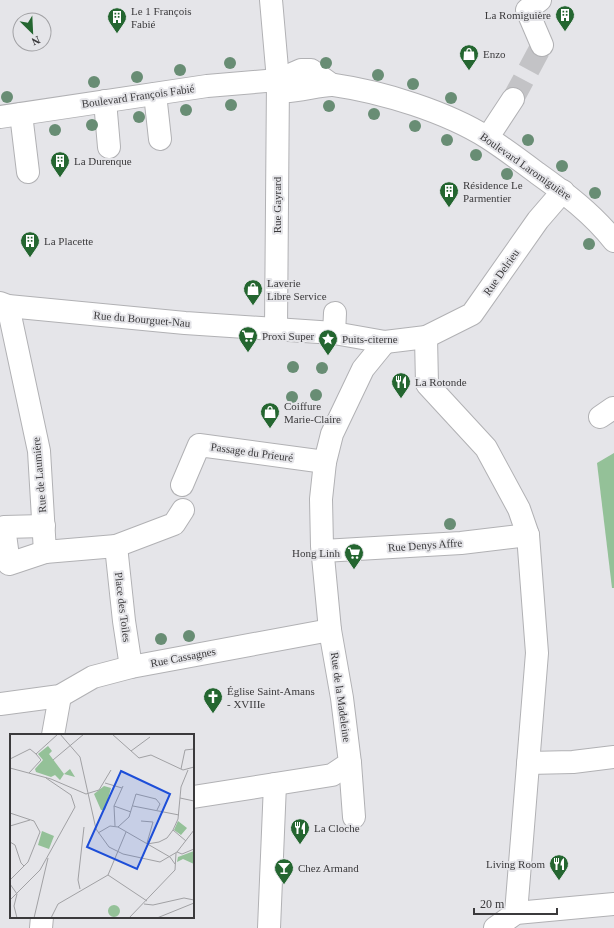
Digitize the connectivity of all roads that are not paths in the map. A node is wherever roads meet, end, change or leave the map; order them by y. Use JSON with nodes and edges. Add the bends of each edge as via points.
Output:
{"nodes":[{"id":1,"x":271,"y":0,"type":"edge"},
{"id":2,"x":540,"y":0,"type":"edge"},
{"id":3,"x":542,"y":45,"type":"dead end"},
{"id":4,"x":278,"y":80,"type":"junction"},
{"id":5,"x":155,"y":94,"type":"junction"},
{"id":6,"x":513,"y":99,"type":"tunnel mouth"},
{"id":7,"x":105,"y":101,"type":"junction"},
{"id":8,"x":10,"y":115,"type":"edge"},
{"id":9,"x":488,"y":137,"type":"junction"},
{"id":10,"x":160,"y":139,"type":"dead end"},
{"id":11,"x":109,"y":147,"type":"dead end"},
{"id":12,"x":28,"y":172,"type":"dead end"},
{"id":13,"x":563,"y":191,"type":"junction"},
{"id":14,"x":614,"y":241,"type":"edge"},
{"id":15,"x":3,"y":309,"type":"edge"},
{"id":16,"x":276,"y":329,"type":"junction"},
{"id":17,"x":426,"y":338,"type":"junction"},
{"id":18,"x":384,"y":342,"type":"junction"},
{"id":19,"x":325,"y":462,"type":"junction"},
{"id":20,"x":182,"y":485,"type":"dead end"},
{"id":21,"x":183,"y":510,"type":"dead end"},
{"id":22,"x":44,"y":526,"type":"junction"},
{"id":23,"x":528,"y":535,"type":"junction"},
{"id":24,"x":116,"y":546,"type":"junction"},
{"id":25,"x":323,"y":551,"type":"junction"},
{"id":26,"x":45,"y":552,"type":"junction"},
{"id":27,"x":330,"y":630,"type":"junction"},
{"id":28,"x":131,"y":667,"type":"junction"},
{"id":29,"x":51,"y":697,"type":"junction"},
{"id":30,"x":0,"y":704,"type":"edge"},
{"id":31,"x":53,"y":734,"type":"edge"},
{"id":32,"x":614,"y":757,"type":"edge"},
{"id":33,"x":350,"y":763,"type":"junction"},
{"id":34,"x":528,"y":763,"type":"junction"},
{"id":35,"x":275,"y":784,"type":"junction"},
{"id":36,"x":194,"y":797,"type":"edge"},
{"id":37,"x":354,"y":817,"type":"dead end"},
{"id":38,"x":614,"y":904,"type":"edge"},
{"id":39,"x":516,"y":913,"type":"junction"},
{"id":40,"x":42,"y":918,"type":"edge"},
{"id":41,"x":41,"y":928,"type":"edge"},
{"id":42,"x":269,"y":928,"type":"edge"},
{"id":43,"x":495,"y":928,"type":"edge"}],
"edges":[{"from":1,"to":4,"type":"street","name":"Rue Gayrard"},
{"from":2,"to":3,"type":"street","via":[[527,10]]},
{"from":4,"to":5,"type":"street","name":"Boulevard François Fabié","via":[[207,86]]},
{"from":4,"to":9,"type":"street","name":"Boulevard Laromiguière","via":[[286,91],[332,85],[393,97],[456,121]]},
{"from":4,"to":16,"type":"street","name":"Rue Gayrard"},
{"from":5,"to":7,"type":"street","name":"Boulevard François Fabié"},
{"from":5,"to":10,"type":"street"},
{"from":6,"to":9,"type":"street"},
{"from":7,"to":8,"type":"street","name":"Boulevard François Fabié"},
{"from":7,"to":11,"type":"street"},
{"from":8,"to":12,"type":"street"},
{"from":9,"to":13,"type":"street","name":"Boulevard Laromiguière"},
{"from":13,"to":14,"type":"street","name":"Boulevard Laromiguière","via":[[601,224]]},
{"from":13,"to":17,"type":"street","name":"Rue Delrieu","via":[[538,220],[472,314]]},
{"from":15,"to":16,"type":"street","name":"Rue du Bourguet-Nau"},
{"from":15,"to":22,"type":"street","name":"Rue de Laumière","via":[[39,451]]},
{"from":16,"to":18,"type":"street","name":"Rue du Bourguet-Nau","via":[[335,323]]},
{"from":17,"to":18,"type":"street","name":"Rue du Bourguet-Nau"},
{"from":17,"to":23,"type":"street","via":[[427,384],[486,448],[519,509]]},
{"from":18,"to":19,"type":"street","name":"Rue de la Madeleine","via":[[363,369],[332,434]]},
{"from":19,"to":20,"type":"street","name":"Passage du Prieuré","via":[[199,445]]},
{"from":19,"to":25,"type":"street","name":"Rue de la Madeleine","via":[[321,499]]},
{"from":21,"to":24,"type":"street","via":[[174,524]]},
{"from":22,"to":26,"type":"street","name":"Rue de Laumière"},
{"from":22,"to":26,"type":"street","via":[[4,527],[9,564]]},
{"from":23,"to":25,"type":"street","name":"Rue Denys Affre","via":[[448,544]]},
{"from":23,"to":34,"type":"street","via":[[537,653]]},
{"from":24,"to":26,"type":"street"},
{"from":24,"to":28,"type":"street","name":"Place des Toiles"},
{"from":25,"to":27,"type":"street","name":"Rue de la Madeleine"},
{"from":27,"to":28,"type":"street","name":"Rue Cassagnes"},
{"from":27,"to":33,"type":"street","name":"Rue de la Madeleine"},
{"from":28,"to":29,"type":"street","name":"Rue Cassagnes","via":[[93,677]]},
{"from":29,"to":30,"type":"street"},
{"from":29,"to":31,"type":"street"},
{"from":32,"to":34,"type":"street","via":[[573,762]]},
{"from":33,"to":35,"type":"street","via":[[332,775]]},
{"from":33,"to":37,"type":"street","name":"Rue de la Madeleine"},
{"from":34,"to":39,"type":"street"},
{"from":35,"to":36,"type":"street"},
{"from":35,"to":42,"type":"street"},
{"from":38,"to":39,"type":"street"},
{"from":39,"to":43,"type":"street"},
{"from":40,"to":41,"type":"street"}]}
